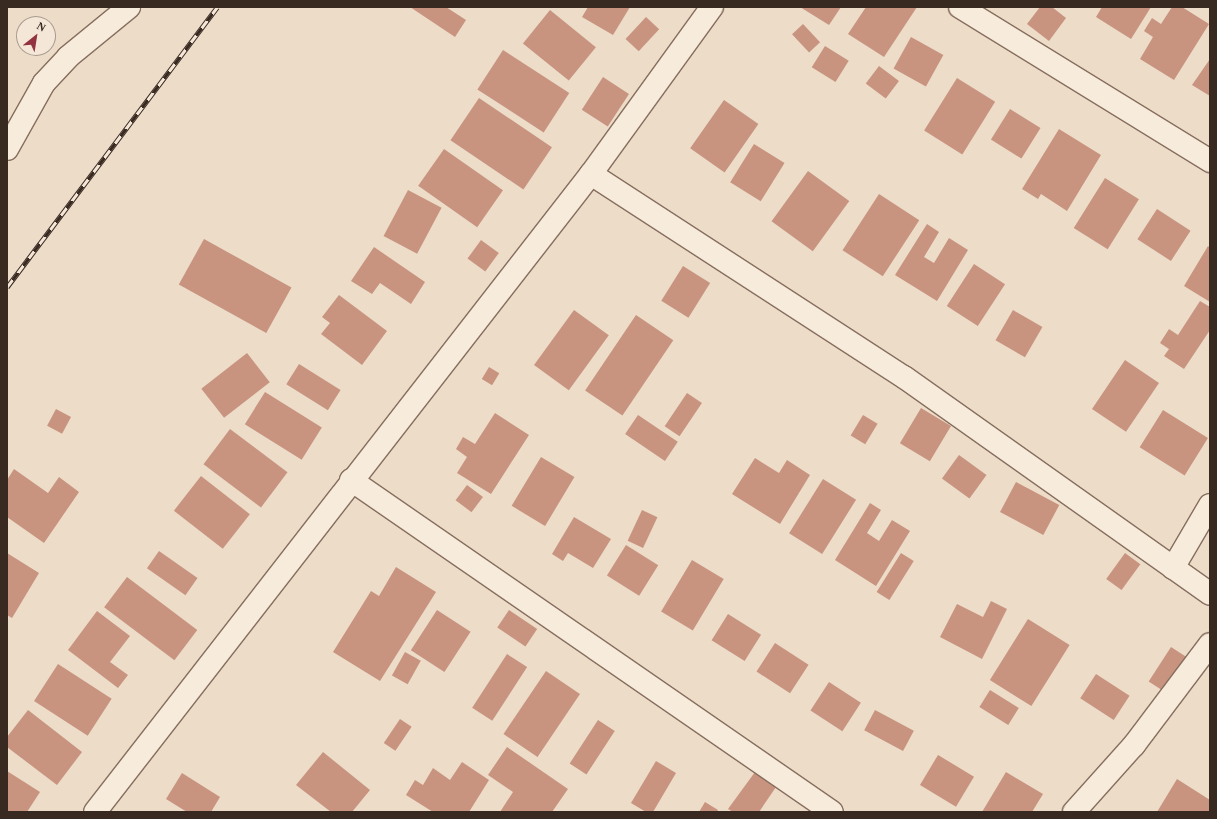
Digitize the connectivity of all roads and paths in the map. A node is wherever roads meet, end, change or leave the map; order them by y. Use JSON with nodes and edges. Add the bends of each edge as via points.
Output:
{"nodes":[{"id":1,"x":129,"y":7,"type":"edge"},
{"id":2,"x":712,"y":7,"type":"edge"},
{"id":3,"x":960,"y":7,"type":"edge"},
{"id":4,"x":7,"y":149,"type":"edge"},
{"id":5,"x":1210,"y":161,"type":"edge"},
{"id":6,"x":591,"y":174,"type":"junction"},
{"id":7,"x":351,"y":480,"type":"junction"},
{"id":8,"x":1210,"y":505,"type":"edge"},
{"id":9,"x":1173,"y":568,"type":"junction"},
{"id":10,"x":1210,"y":594,"type":"edge"},
{"id":11,"x":1210,"y":644,"type":"edge"},
{"id":12,"x":95,"y":812,"type":"edge"},
{"id":13,"x":832,"y":812,"type":"edge"},
{"id":14,"x":1074,"y":812,"type":"edge"}],
"edges":[{"from":1,"to":4,"type":"street","via":[[68,57],[44,83]]},
{"from":2,"to":6,"type":"street"},
{"from":3,"to":5,"type":"street"},
{"from":6,"to":7,"type":"street"},
{"from":6,"to":9,"type":"street","via":[[904,378]]},
{"from":7,"to":12,"type":"street"},
{"from":7,"to":13,"type":"street"},
{"from":8,"to":9,"type":"street"},
{"from":9,"to":10,"type":"street"},
{"from":11,"to":14,"type":"street","via":[[1134,745]]}]}
